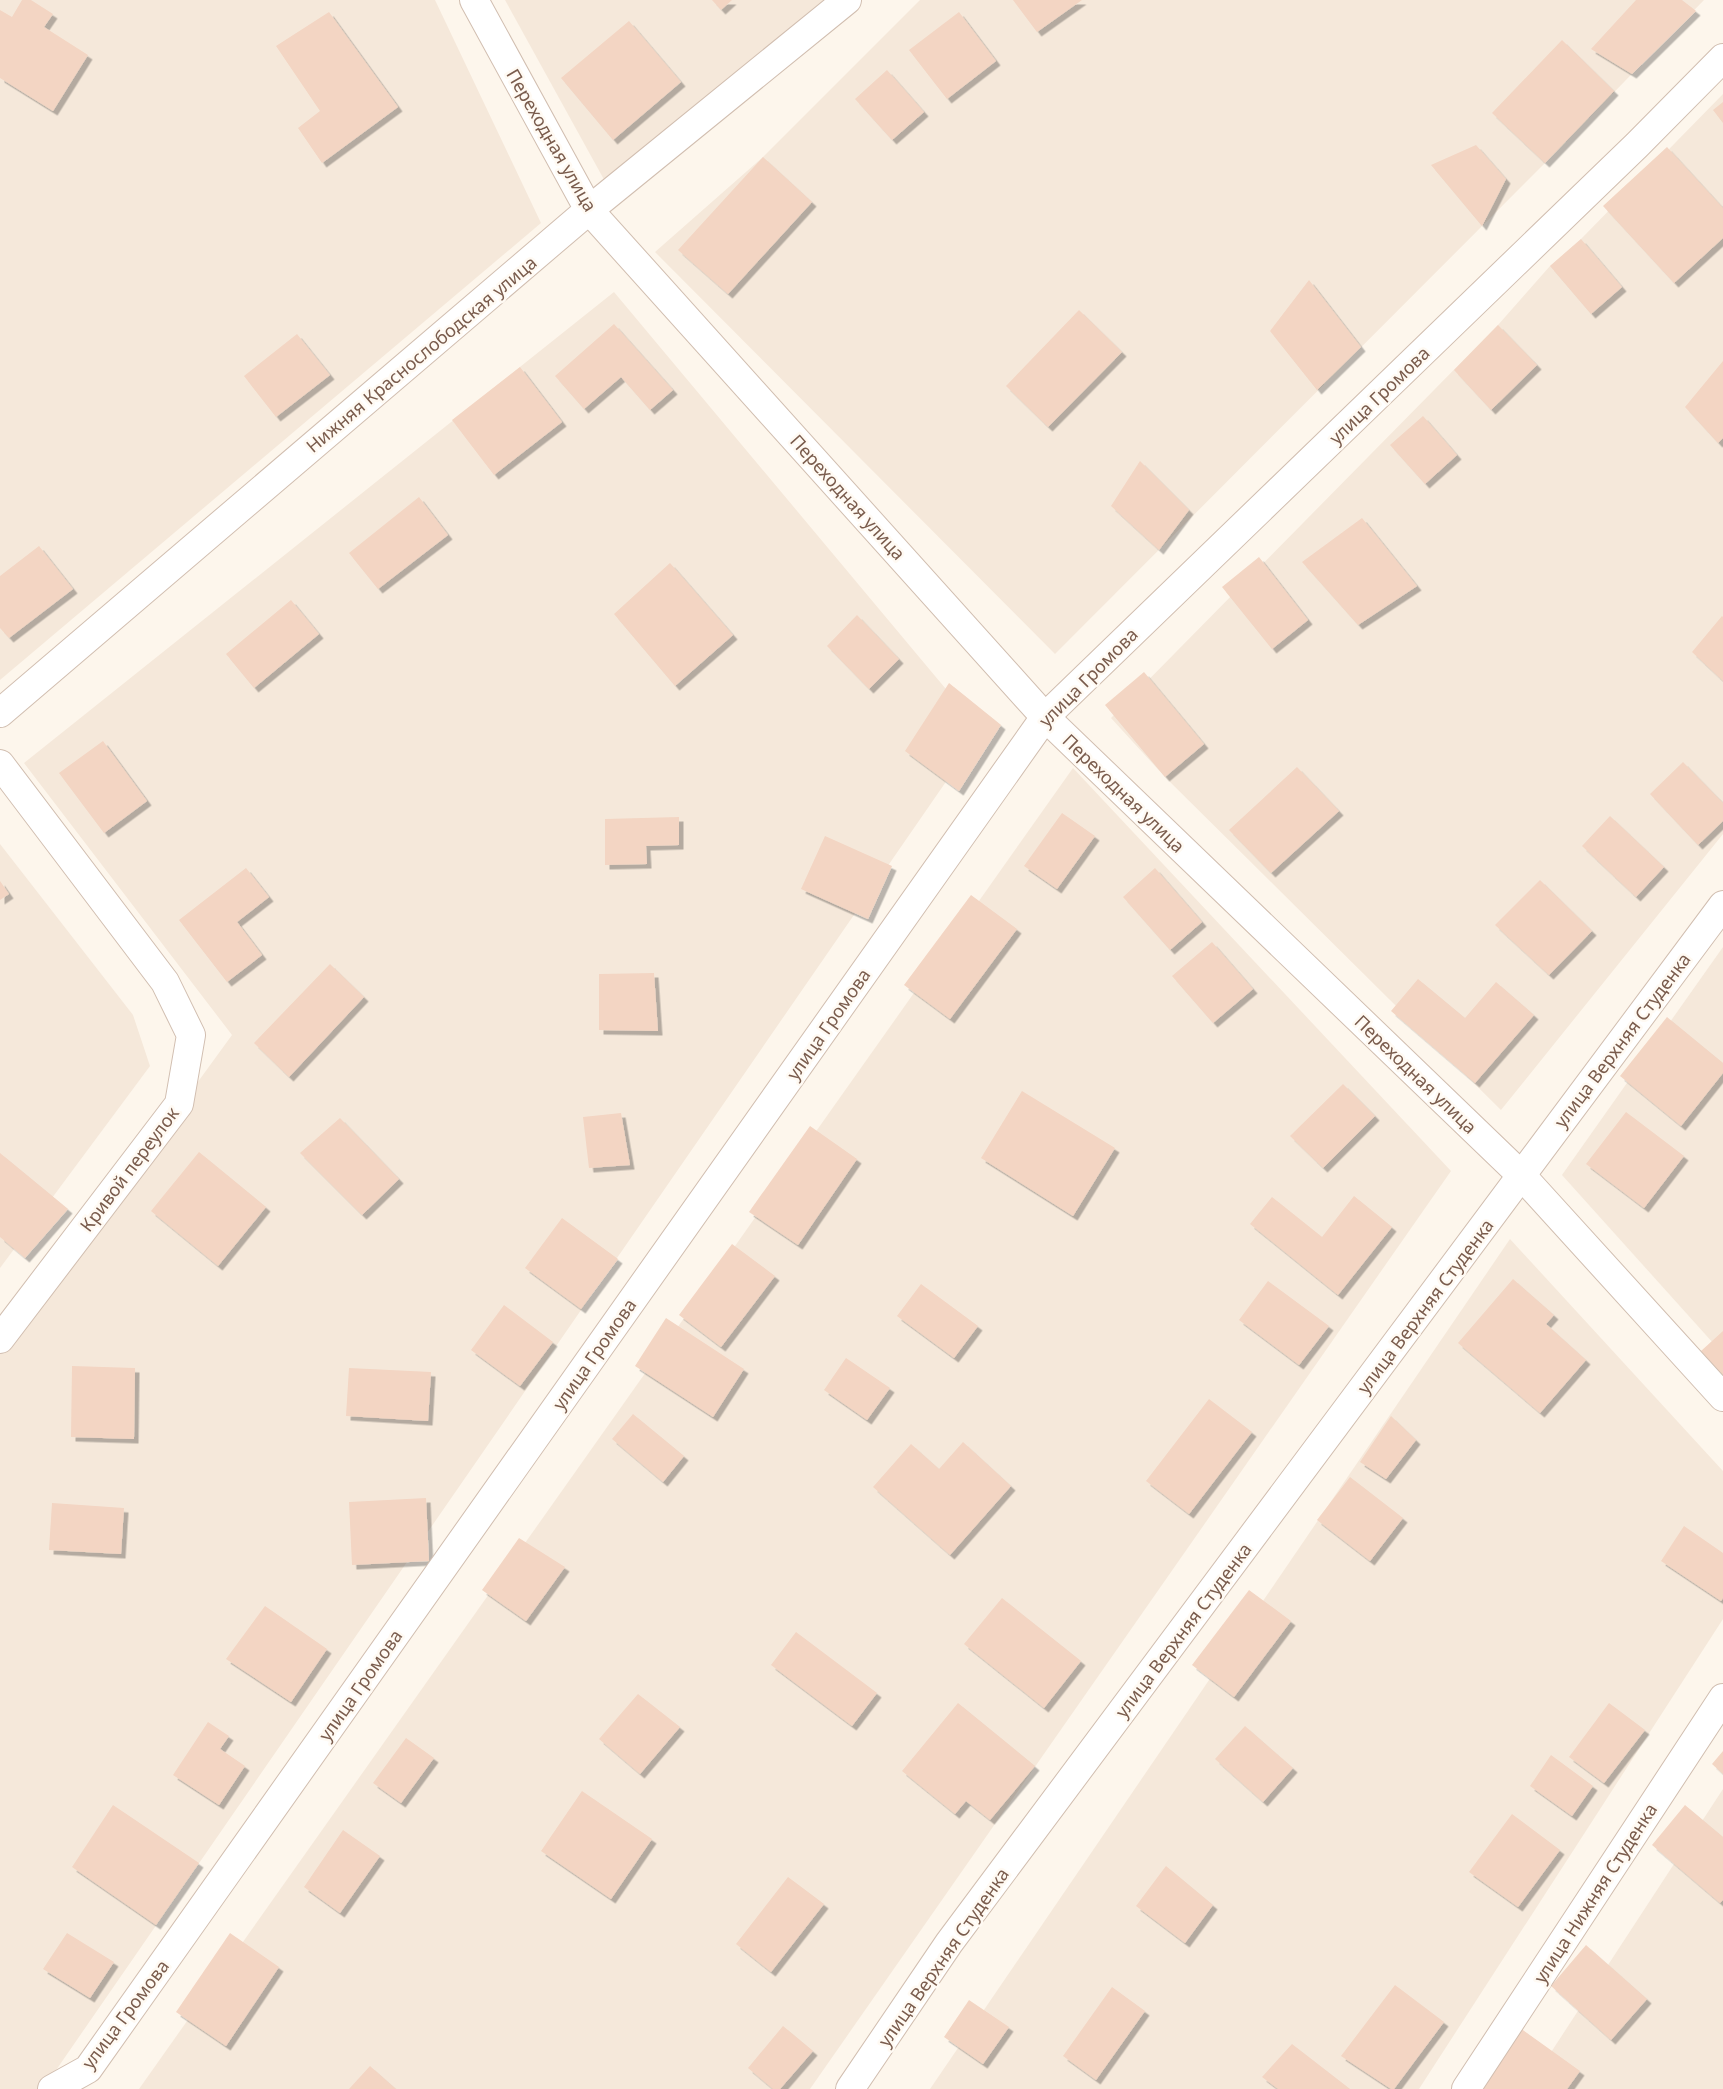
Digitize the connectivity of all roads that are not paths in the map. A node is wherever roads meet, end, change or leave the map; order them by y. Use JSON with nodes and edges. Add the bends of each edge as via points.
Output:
{"nodes":[{"id":1,"x":474,"y":0,"type":"edge"},
{"id":2,"x":847,"y":0,"type":"edge"},
{"id":3,"x":1723,"y":58,"type":"edge"},
{"id":4,"x":589,"y":210,"type":"junction"},
{"id":5,"x":0,"y":713,"type":"edge"},
{"id":6,"x":1045,"y":717,"type":"junction"},
{"id":7,"x":0,"y":764,"type":"edge"},
{"id":8,"x":1723,"y":905,"type":"edge"},
{"id":9,"x":1522,"y":1176,"type":"junction"},
{"id":10,"x":0,"y":1339,"type":"edge"},
{"id":11,"x":1723,"y":1397,"type":"edge"},
{"id":12,"x":1723,"y":1698,"type":"edge"},
{"id":13,"x":52,"y":2089,"type":"edge"},
{"id":14,"x":850,"y":2089,"type":"edge"},
{"id":15,"x":1466,"y":2089,"type":"edge"}],
"edges":[{"from":1,"to":4,"type":"street","name":"Переходная улица"},
{"from":2,"to":4,"type":"street","name":"Нижняя Краснослободская улица"},
{"from":3,"to":6,"type":"street","name":"улица Громова","via":[[1623,159]]},
{"from":4,"to":5,"type":"street","name":"Нижняя Краснослободская улица"},
{"from":4,"to":6,"type":"street","name":"Переходная улица"},
{"from":6,"to":9,"type":"street","name":"Переходная улица"},
{"from":6,"to":13,"type":"street","name":"улица Громова","via":[[88,2069]]},
{"from":7,"to":10,"type":"street","name":"Кривой переулок","via":[[165,982],[191,1035],[179,1104]]},
{"from":8,"to":9,"type":"street","name":"улица Верхняя Студенка"},
{"from":9,"to":11,"type":"street","name":"Переходная улица"},
{"from":9,"to":14,"type":"street","name":"улица Верхняя Cтуденка","via":[[949,1943]]},
{"from":12,"to":15,"type":"street","name":"улица Нижняя Cтуденкa"}]}
